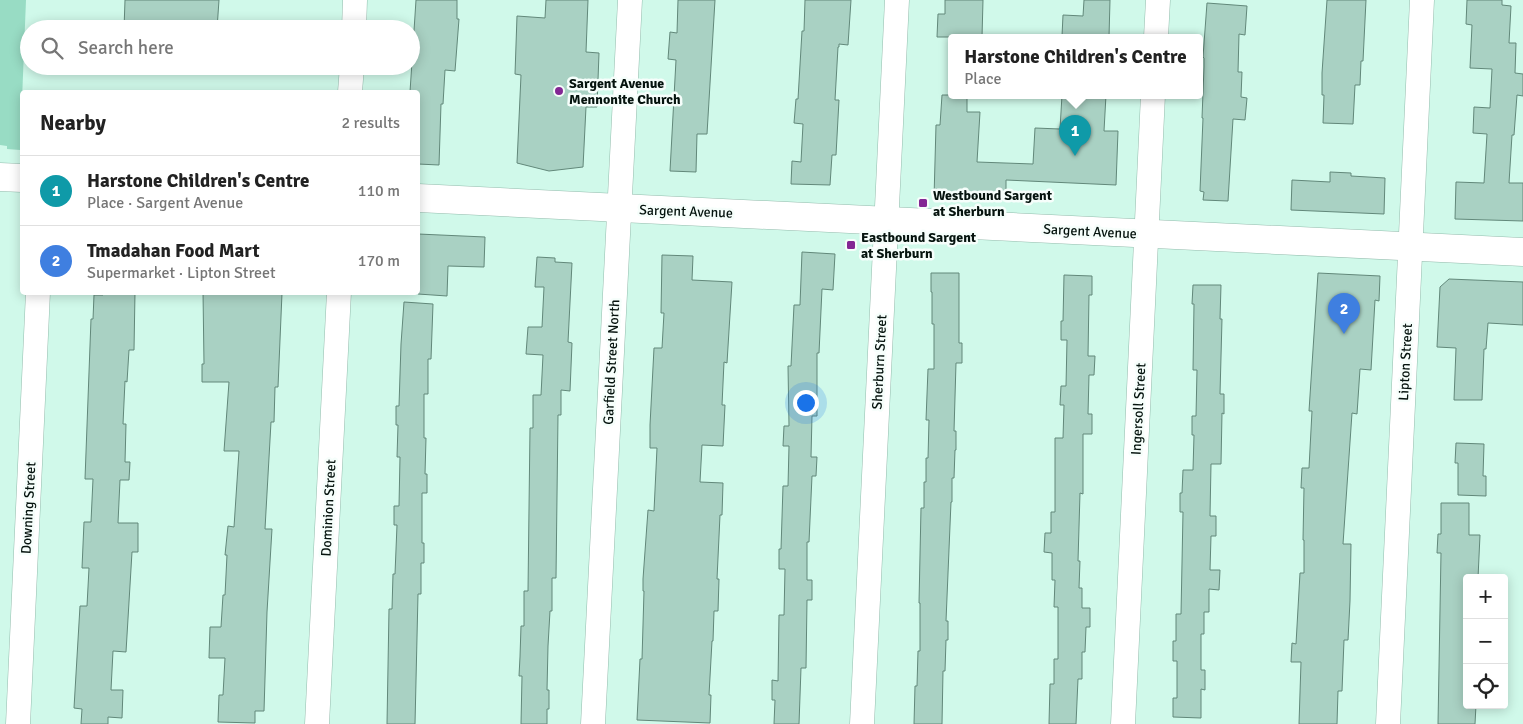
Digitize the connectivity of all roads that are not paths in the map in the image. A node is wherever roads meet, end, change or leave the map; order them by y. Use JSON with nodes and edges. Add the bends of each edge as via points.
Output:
{"nodes":[{"id":1,"x":356,"y":0,"type":"edge"},
{"id":2,"x":630,"y":0,"type":"edge"},
{"id":3,"x":897,"y":0,"type":"edge"},
{"id":4,"x":1158,"y":0,"type":"edge"},
{"id":5,"x":1422,"y":0,"type":"edge"},
{"id":6,"x":355,"y":20,"type":"edge"},
{"id":7,"x":1156,"y":34,"type":"edge"},
{"id":8,"x":351,"y":75,"type":"edge"},
{"id":9,"x":350,"y":90,"type":"edge"},
{"id":10,"x":1153,"y":99,"type":"edge"},
{"id":11,"x":0,"y":177,"type":"edge"},
{"id":12,"x":20,"y":178,"type":"edge"},
{"id":13,"x":420,"y":198,"type":"edge"},
{"id":14,"x":619,"y":208,"type":"junction"},
{"id":15,"x":886,"y":221,"type":"junction"},
{"id":16,"x":1146,"y":234,"type":"junction"},
{"id":17,"x":1410,"y":246,"type":"junction"},
{"id":18,"x":1523,"y":252,"type":"edge"},
{"id":19,"x":38,"y":295,"type":"edge"},
{"id":20,"x":339,"y":295,"type":"edge"},
{"id":21,"x":18,"y":724,"type":"edge"},
{"id":22,"x":317,"y":724,"type":"edge"},
{"id":23,"x":593,"y":724,"type":"edge"},
{"id":24,"x":862,"y":724,"type":"edge"},
{"id":25,"x":1123,"y":724,"type":"edge"},
{"id":26,"x":1388,"y":724,"type":"edge"}],
"edges":[{"from":1,"to":6,"type":"street"},
{"from":2,"to":14,"type":"street","name":"Garfield Street North"},
{"from":3,"to":15,"type":"street","name":"Sherburn Street"},
{"from":4,"to":7,"type":"street"},
{"from":5,"to":17,"type":"street","name":"Lipton Street"},
{"from":8,"to":9,"type":"street"},
{"from":10,"to":16,"type":"street","name":"Ingersoll Street"},
{"from":11,"to":12,"type":"main road"},
{"from":13,"to":14,"type":"main road","name":"Sargent Avenue"},
{"from":14,"to":15,"type":"main road","name":"Sargent Avenue"},
{"from":14,"to":23,"type":"street","name":"Garfield Street North"},
{"from":15,"to":16,"type":"main road","name":"Sargent Avenue"},
{"from":15,"to":24,"type":"street","name":"Sherburn Street"},
{"from":16,"to":17,"type":"main road","name":"Sargent Avenue"},
{"from":16,"to":25,"type":"street","name":"Ingersoll Street"},
{"from":17,"to":18,"type":"main road","name":"Sargent Avenue"},
{"from":17,"to":26,"type":"street","name":"Lipton Street"},
{"from":19,"to":21,"type":"street","name":"Downing Street"},
{"from":20,"to":22,"type":"street","name":"Dominion Street"}]}
